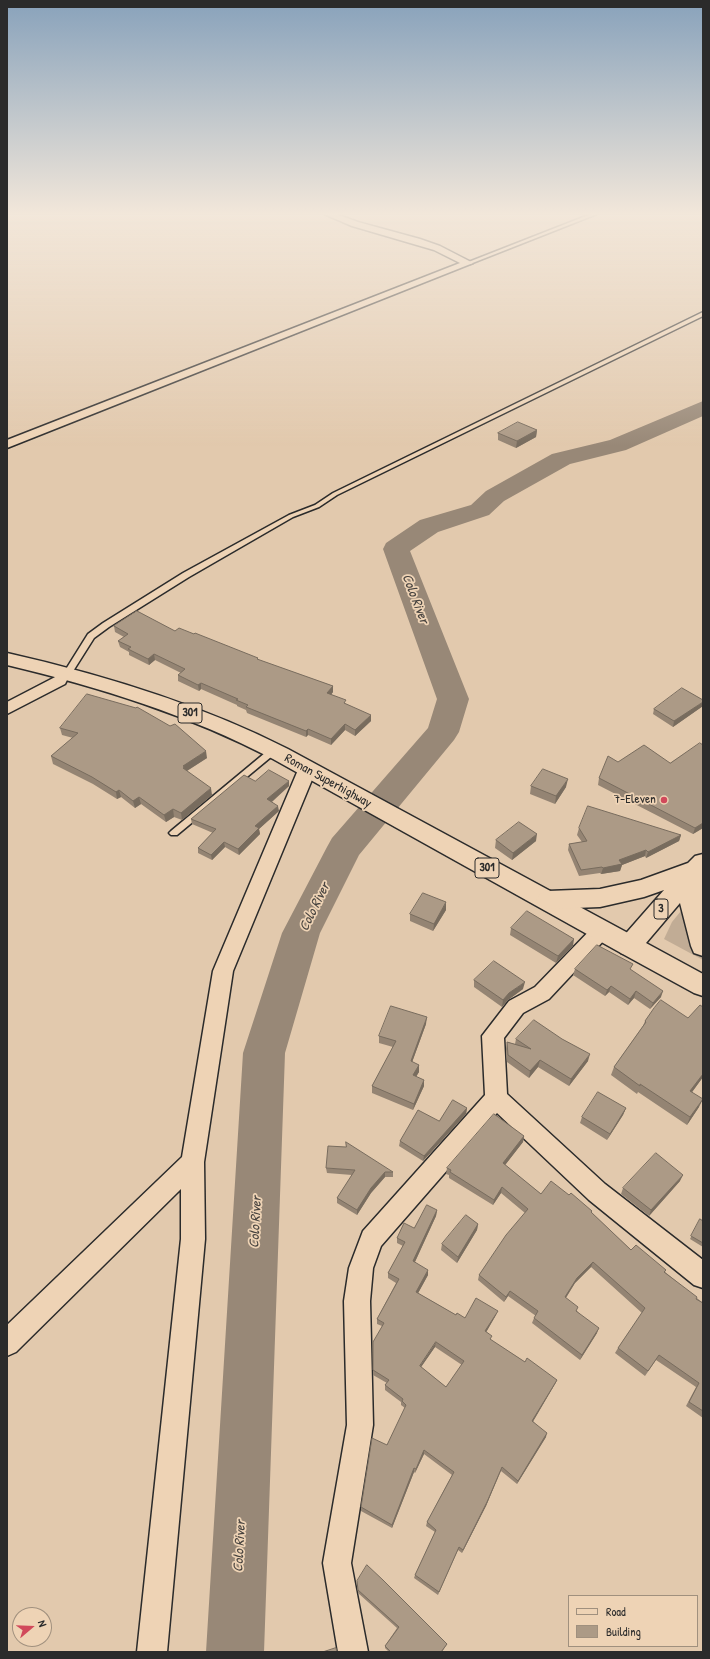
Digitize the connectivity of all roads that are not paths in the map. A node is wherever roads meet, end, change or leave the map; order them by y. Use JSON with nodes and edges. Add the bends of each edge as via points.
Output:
{"nodes":[{"id":1,"x":396,"y":291,"type":"edge"},
{"id":2,"x":703,"y":314,"type":"edge"},
{"id":3,"x":7,"y":444,"type":"edge"},
{"id":4,"x":7,"y":659,"type":"edge"},
{"id":5,"x":60,"y":674,"type":"junction"},
{"id":6,"x":7,"y":709,"type":"edge"},
{"id":7,"x":274,"y":750,"type":"junction"},
{"id":8,"x":312,"y":773,"type":"junction"},
{"id":9,"x":174,"y":833,"type":"dead end"},
{"id":10,"x":697,"y":868,"type":"edge"},
{"id":11,"x":548,"y":900,"type":"junction"},
{"id":12,"x":602,"y":930,"type":"junction"},
{"id":13,"x":630,"y":946,"type":"junction"},
{"id":14,"x":703,"y":946,"type":"edge"},
{"id":15,"x":703,"y":986,"type":"edge"},
{"id":16,"x":496,"y":1098,"type":"junction"},
{"id":17,"x":193,"y":1162,"type":"junction"},
{"id":18,"x":703,"y":1276,"type":"edge"},
{"id":19,"x":7,"y":1343,"type":"edge"},
{"id":20,"x":152,"y":1652,"type":"edge"},
{"id":21,"x":353,"y":1652,"type":"edge"}],
"edges":[{"from":1,"to":3,"type":"street"},
{"from":2,"to":5,"type":"lane","via":[[335,494],[317,506],[291,516],[186,575],[90,636]]},
{"from":4,"to":5,"type":"main road","name":"Roman Superhighway","number":"301"},
{"from":5,"to":6,"type":"street"},
{"from":5,"to":7,"type":"main road","name":"Roman Superhighway","number":"301","via":[[154,699],[217,723]]},
{"from":7,"to":8,"type":"main road","name":"Roman Superhighway","number":"301"},
{"from":7,"to":9,"type":"lane"},
{"from":8,"to":11,"type":"main road","name":"Roman Superhighway","number":"301"},
{"from":8,"to":17,"type":"street","via":[[223,971]]},
{"from":10,"to":11,"type":"main road","via":[[644,888],[600,898]]},
{"from":10,"to":13,"type":"main road","number":"3"},
{"from":10,"to":14,"type":"main road","via":[[690,897]]},
{"from":11,"to":12,"type":"main road","name":"Roman Superhighway","number":"301"},
{"from":12,"to":13,"type":"main road","name":"Roman Superhighway","number":"301"},
{"from":12,"to":16,"type":"street","via":[[542,993],[516,1007],[493,1036]]},
{"from":13,"to":15,"type":"main road","name":"Roman Superhighway"},
{"from":16,"to":18,"type":"street","via":[[597,1192]]},
{"from":16,"to":21,"type":"street","via":[[372,1239],[361,1268],[357,1301],[360,1425],[337,1564]]},
{"from":17,"to":19,"type":"street"},
{"from":17,"to":20,"type":"street","via":[[193,1239]]}]}
